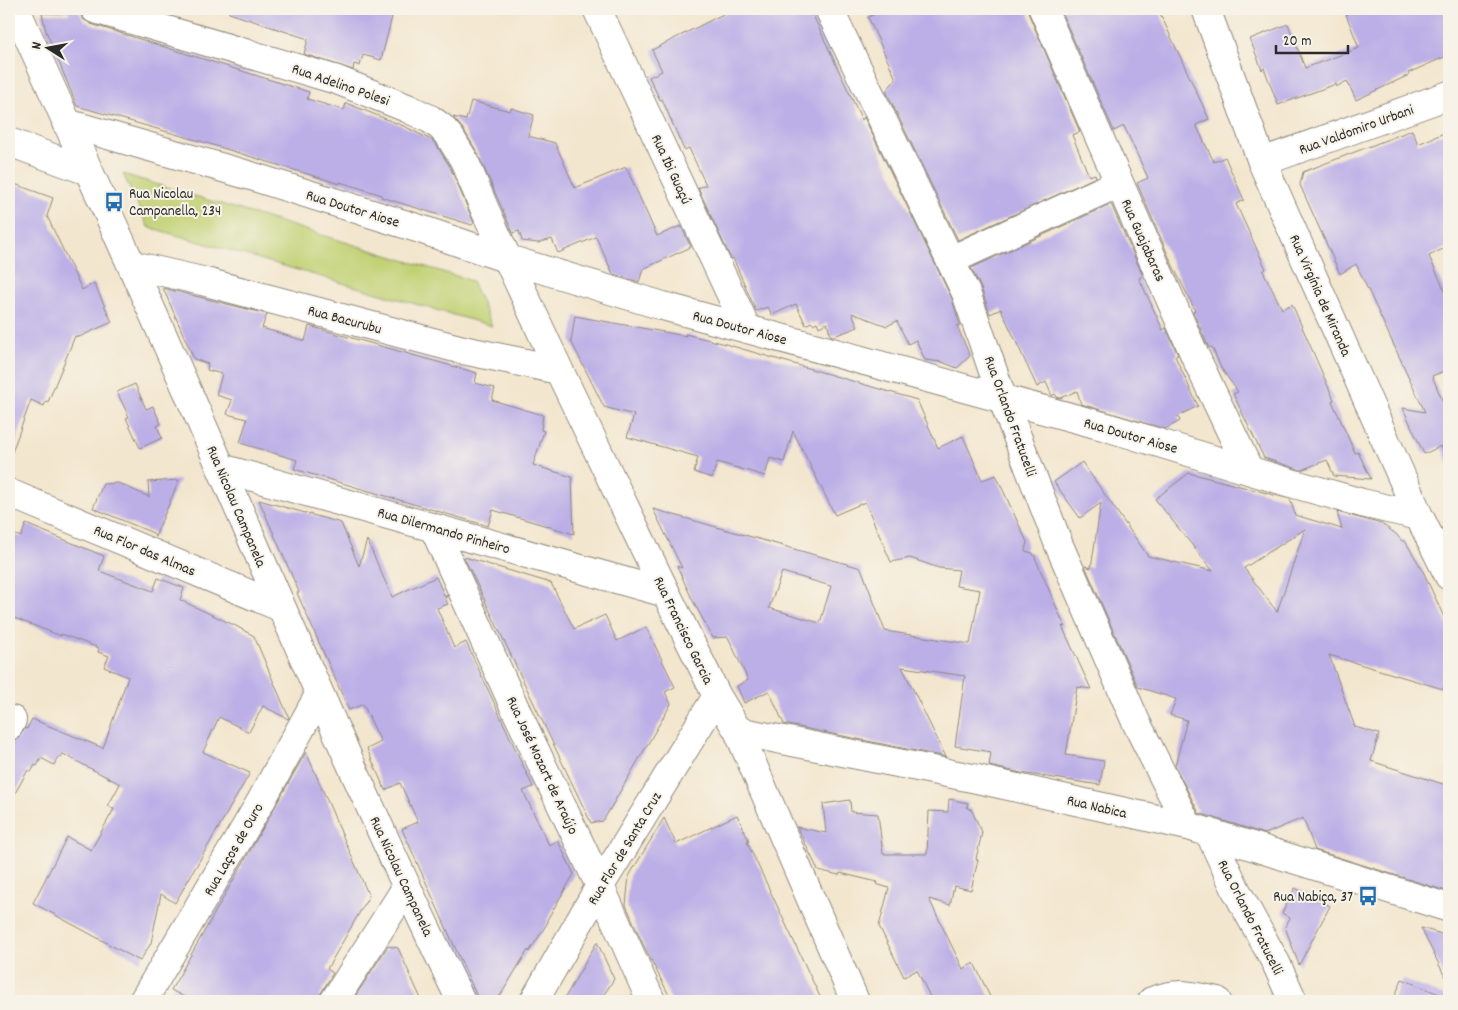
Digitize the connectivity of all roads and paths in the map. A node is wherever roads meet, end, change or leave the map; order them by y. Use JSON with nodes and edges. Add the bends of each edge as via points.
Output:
{"nodes":[{"id":1,"x":16,"y":9,"type":"edge"},
{"id":2,"x":94,"y":9,"type":"edge"},
{"id":3,"x":597,"y":9,"type":"edge"},
{"id":4,"x":829,"y":9,"type":"edge"},
{"id":5,"x":1043,"y":9,"type":"edge"},
{"id":6,"x":1206,"y":9,"type":"edge"},
{"id":7,"x":1449,"y":95,"type":"edge"},
{"id":8,"x":66,"y":123,"type":"junction"},
{"id":9,"x":9,"y":142,"type":"edge"},
{"id":10,"x":1262,"y":162,"type":"junction"},
{"id":11,"x":88,"y":170,"type":"junction"},
{"id":12,"x":1119,"y":184,"type":"junction"},
{"id":13,"x":508,"y":259,"type":"junction"},
{"id":14,"x":951,"y":260,"type":"junction"},
{"id":15,"x":132,"y":265,"type":"junction"},
{"id":16,"x":747,"y":329,"type":"junction"},
{"id":17,"x":559,"y":370,"type":"junction"},
{"id":18,"x":1002,"y":400,"type":"junction"},
{"id":19,"x":221,"y":468,"type":"junction"},
{"id":20,"x":1249,"y":470,"type":"junction"},
{"id":21,"x":9,"y":493,"type":"edge"},
{"id":22,"x":1419,"y":516,"type":"junction"},
{"id":23,"x":434,"y":528,"type":"junction"},
{"id":24,"x":1449,"y":576,"type":"edge"},
{"id":25,"x":666,"y":593,"type":"junction"},
{"id":26,"x":280,"y":607,"type":"junction"},
{"id":27,"x":320,"y":695,"type":"junction"},
{"id":28,"x":717,"y":696,"type":"junction"},
{"id":29,"x":738,"y":731,"type":"junction"},
{"id":30,"x":1199,"y":829,"type":"junction"},
{"id":31,"x":600,"y":886,"type":"junction"},
{"id":32,"x":406,"y":888,"type":"junction"},
{"id":33,"x":1449,"y":908,"type":"edge"},
{"id":34,"x":143,"y":1001,"type":"edge"},
{"id":35,"x":334,"y":1001,"type":"edge"},
{"id":36,"x":461,"y":1001,"type":"edge"},
{"id":37,"x":534,"y":1001,"type":"edge"},
{"id":38,"x":651,"y":1001,"type":"edge"},
{"id":39,"x":855,"y":1001,"type":"edge"},
{"id":40,"x":1152,"y":1001,"type":"edge"},
{"id":41,"x":1217,"y":1001,"type":"edge"},
{"id":42,"x":1293,"y":1001,"type":"edge"}],
"edges":[{"from":1,"to":8,"type":"street","name":"Rua Nicolau Campanela"},
{"from":2,"to":13,"type":"street","name":"Rua Adelino Polesi","via":[[337,80],[430,119],[450,137],[464,160]]},
{"from":3,"to":16,"type":"street","name":"Rua Ibi Guaçú"},
{"from":4,"to":14,"type":"street","name":"Rua Orlando Fratucelli"},
{"from":5,"to":12,"type":"street","name":"Rua Guajabaras"},
{"from":6,"to":10,"type":"street","name":"Rua Virgínia de Miranda"},
{"from":7,"to":10,"type":"street","name":"Rua Valdomiro Urbani"},
{"from":8,"to":11,"type":"street","name":"Rua Nicolau Campanela"},
{"from":8,"to":13,"type":"street","name":"Rua Doutor Aiose","via":[[251,176]]},
{"from":9,"to":11,"type":"street"},
{"from":10,"to":22,"type":"street","name":"Rua Virgínia de Miranda"},
{"from":11,"to":15,"type":"street","name":"Rua Nicolau Campanela"},
{"from":12,"to":14,"type":"street"},
{"from":12,"to":20,"type":"street","name":"Rua Guajabaras"},
{"from":13,"to":16,"type":"street","name":"Rua Doutor Aiose"},
{"from":13,"to":17,"type":"street","name":"Rua Francisco Garcia"},
{"from":14,"to":18,"type":"street","name":"Rua Orlando Fratucelli","via":[[966,293]]},
{"from":15,"to":17,"type":"street","name":"Rua Bacurubu","via":[[463,350]]},
{"from":15,"to":19,"type":"street","name":"Rua Nicolau Campanela"},
{"from":16,"to":18,"type":"street","name":"Rua Doutor Aiose"},
{"from":17,"to":25,"type":"street","name":"Rua Francisco Garcia"},
{"from":18,"to":20,"type":"street","name":"Rua Doutor Aiose","via":[[1103,426]]},
{"from":18,"to":30,"type":"street","name":"Rua Orlando Fratucelli","via":[[1059,545],[1128,704]]},
{"from":19,"to":23,"type":"street","name":"Rua Dilermando Pinheiro"},
{"from":19,"to":26,"type":"street","name":"Rua Nicolau Campanela"},
{"from":20,"to":22,"type":"street","name":"Rua Doutor Aiose"},
{"from":21,"to":26,"type":"street","name":"Rua Flor das Almas"},
{"from":22,"to":24,"type":"street","name":"Rua Virgínia de Miranda"},
{"from":23,"to":25,"type":"street","name":"Rua Dilermando Pinheiro"},
{"from":23,"to":31,"type":"street","name":"Rua José Mozart de Araújo"},
{"from":25,"to":28,"type":"street","name":"Rua Francisco Garcia"},
{"from":26,"to":27,"type":"street","name":"Rua Nicolau Campanela"},
{"from":27,"to":32,"type":"street","name":"Rua Nicolau Campanela"},
{"from":27,"to":34,"type":"street","name":"Rua Laços de Ouro"},
{"from":28,"to":29,"type":"street","name":"Rua Francisco Garcia"},
{"from":28,"to":31,"type":"street","name":"Rua Flor de Santa Cruz"},
{"from":29,"to":30,"type":"street","name":"Rua Nabica","via":[[977,779]]},
{"from":29,"to":39,"type":"street","name":"Rua Francisco Garcia"},
{"from":30,"to":33,"type":"street","name":"Rua Nabica"},
{"from":30,"to":42,"type":"street","name":"Rua Orlando Fratucelli","via":[[1276,963]]},
{"from":31,"to":37,"type":"street","name":"Rua Flor de Santa Cruz"},
{"from":31,"to":38,"type":"street","name":"Rua José Mozart de Araújo"},
{"from":32,"to":35,"type":"street"},
{"from":32,"to":36,"type":"street","name":"Rua Nicolau Campanela"},
{"from":40,"to":41,"type":"street","via":[[1176,994]]}]}
